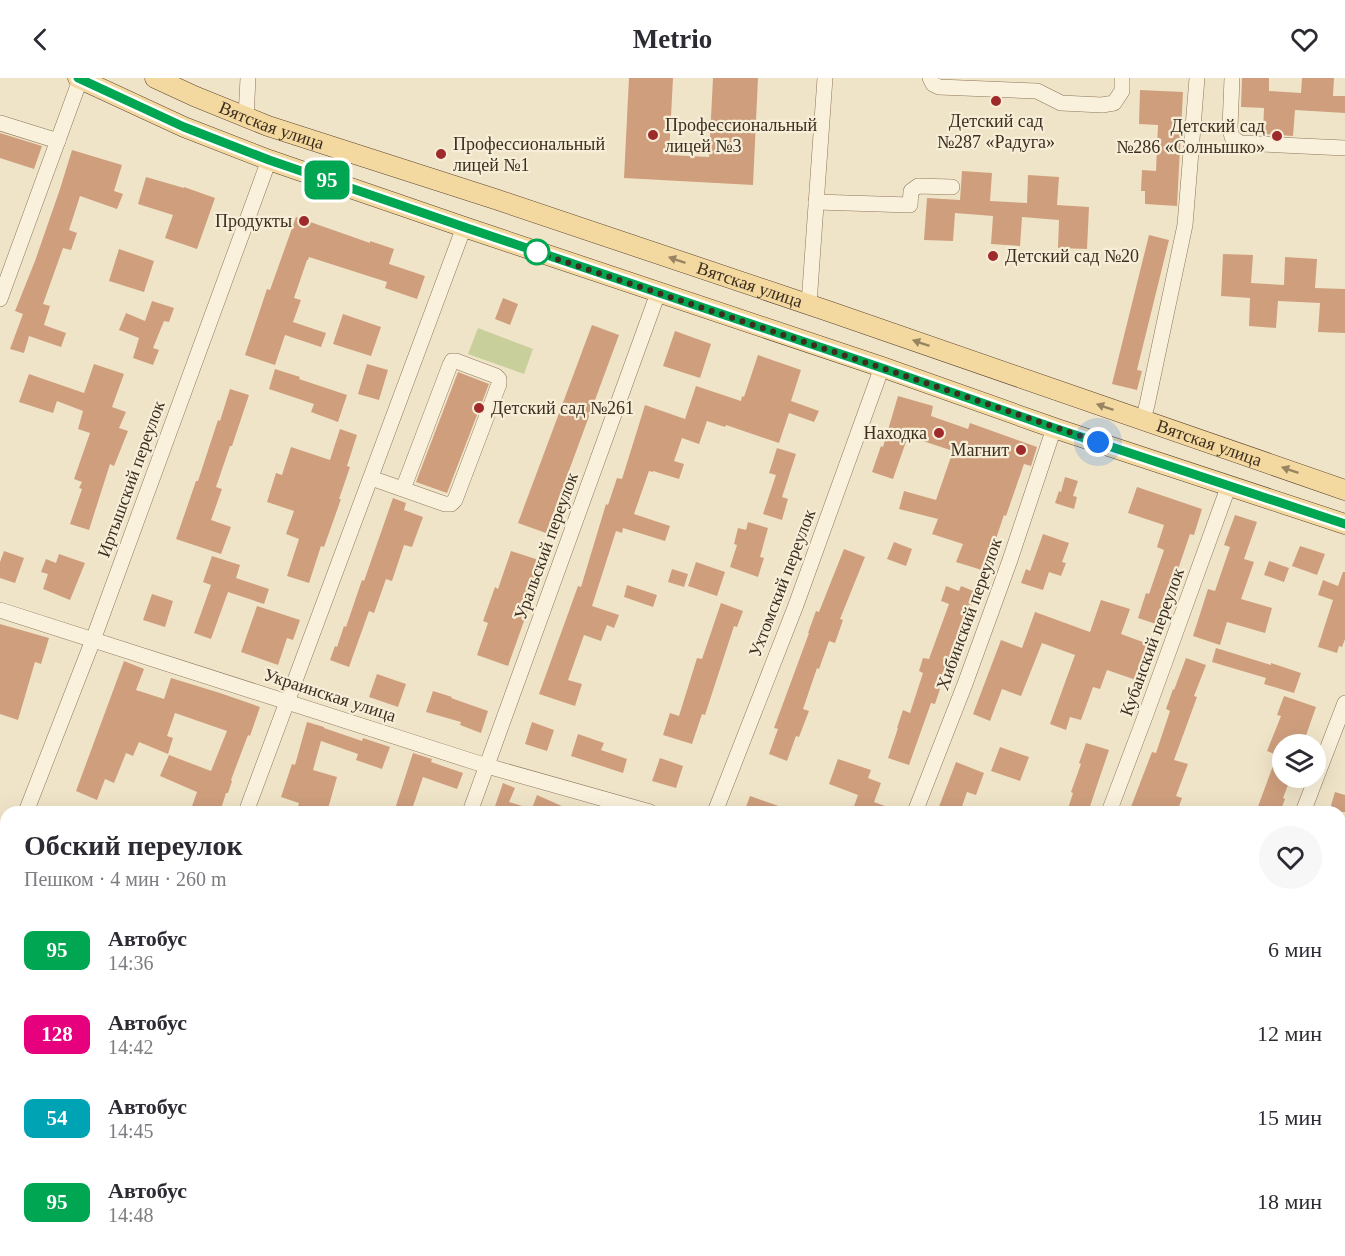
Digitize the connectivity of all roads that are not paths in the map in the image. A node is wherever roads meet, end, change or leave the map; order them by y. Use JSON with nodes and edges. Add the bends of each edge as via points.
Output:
{"nodes":[{"id":1,"x":155,"y":78,"type":"edge"},
{"id":2,"x":249,"y":78,"type":"edge"},
{"id":3,"x":825,"y":78,"type":"edge"},
{"id":4,"x":930,"y":78,"type":"edge"},
{"id":5,"x":1122,"y":78,"type":"edge"},
{"id":6,"x":1197,"y":78,"type":"edge"},
{"id":7,"x":1232,"y":78,"type":"edge"},
{"id":8,"x":80,"y":79,"type":"edge"},
{"id":9,"x":246,"y":118,"type":"junction"},
{"id":10,"x":0,"y":123,"type":"edge"},
{"id":11,"x":58,"y":141,"type":"junction"},
{"id":12,"x":1345,"y":148,"type":"edge"},
{"id":13,"x":269,"y":160,"type":"junction"},
{"id":14,"x":952,"y":187,"type":"dead end"},
{"id":15,"x":816,"y":202,"type":"junction"},
{"id":16,"x":464,"y":227,"type":"junction"},
{"id":17,"x":658,"y":293,"type":"junction"},
{"id":18,"x":0,"y":300,"type":"edge"},
{"id":19,"x":809,"y":304,"type":"junction"},
{"id":20,"x":882,"y":368,"type":"junction"},
{"id":21,"x":1143,"y":419,"type":"junction"},
{"id":22,"x":1054,"y":428,"type":"junction"},
{"id":23,"x":371,"y":478,"type":"junction"},
{"id":24,"x":1229,"y":485,"type":"junction"},
{"id":25,"x":403,"y":489,"type":"junction"},
{"id":26,"x":1345,"y":490,"type":"edge"},
{"id":27,"x":1345,"y":524,"type":"edge"},
{"id":28,"x":0,"y":610,"type":"edge"},
{"id":29,"x":93,"y":640,"type":"junction"},
{"id":30,"x":287,"y":702,"type":"junction"},
{"id":31,"x":1345,"y":703,"type":"edge"},
{"id":32,"x":487,"y":766,"type":"junction"},
{"id":33,"x":28,"y":806,"type":"edge"},
{"id":34,"x":248,"y":806,"type":"edge"},
{"id":35,"x":472,"y":806,"type":"edge"},
{"id":36,"x":629,"y":806,"type":"edge"},
{"id":37,"x":718,"y":806,"type":"edge"},
{"id":38,"x":917,"y":806,"type":"edge"},
{"id":39,"x":1111,"y":806,"type":"edge"},
{"id":40,"x":1305,"y":806,"type":"edge"}],
"edges":[{"from":1,"to":9,"type":"main road","name":"Вятская улица"},
{"from":2,"to":9,"type":"street"},
{"from":3,"to":15,"type":"street"},
{"from":4,"to":5,"type":"street","via":[[939,87],[1037,91],[1061,103],[1102,105],[1114,103],[1122,91]]},
{"from":6,"to":21,"type":"street","via":[[1185,225]]},
{"from":7,"to":12,"type":"street","via":[[1230,128],[1232,137],[1240,143]]},
{"from":8,"to":11,"type":"street"},
{"from":8,"to":13,"type":"main road","name":"Вятская улица","via":[[184,127]]},
{"from":19,"to":9,"type":"main road","name":"Вятская улица","one_way":true},
{"from":10,"to":11,"type":"street"},
{"from":11,"to":18,"type":"street"},
{"from":13,"to":16,"type":"main road","name":"Вятская улица"},
{"from":13,"to":29,"type":"street","name":"Иртышский переулок"},
{"from":14,"to":15,"type":"street","via":[[918,186],[911,191],[910,205]]},
{"from":15,"to":19,"type":"street"},
{"from":16,"to":17,"type":"main road","name":"Вятская улица"},
{"from":16,"to":23,"type":"street"},
{"from":17,"to":20,"type":"main road","name":"Вятская улица"},
{"from":17,"to":32,"type":"street","name":"Уральский переулок"},
{"from":21,"to":19,"type":"main road","name":"Вятская улица","one_way":true},
{"from":20,"to":22,"type":"main road","name":"Вятская улица"},
{"from":20,"to":37,"type":"street","name":"Ухтомский переулок"},
{"from":26,"to":21,"type":"main road","name":"Вятская улица","one_way":true},
{"from":22,"to":24,"type":"main road","name":"Вятская улица"},
{"from":22,"to":38,"type":"street","name":"Хибинский переулок","via":[[965,684]]},
{"from":23,"to":25,"type":"street"},
{"from":23,"to":30,"type":"street"},
{"from":24,"to":27,"type":"main road","name":"Вятская улица"},
{"from":24,"to":39,"type":"street","name":"Кубанский переулок"},
{"from":25,"to":25,"type":"street","via":[[445,504],[455,500],[499,384],[496,376],[452,362]]},
{"from":28,"to":29,"type":"street","name":"Украинская улица"},
{"from":29,"to":30,"type":"street","name":"Украинская улица"},
{"from":29,"to":33,"type":"street","name":"Иртышский переулок"},
{"from":30,"to":32,"type":"street","name":"Украинская улица"},
{"from":30,"to":34,"type":"street"},
{"from":31,"to":40,"type":"street"},
{"from":32,"to":35,"type":"street","name":"Уральский переулок"},
{"from":32,"to":36,"type":"street","name":"Украинская улица"}]}
